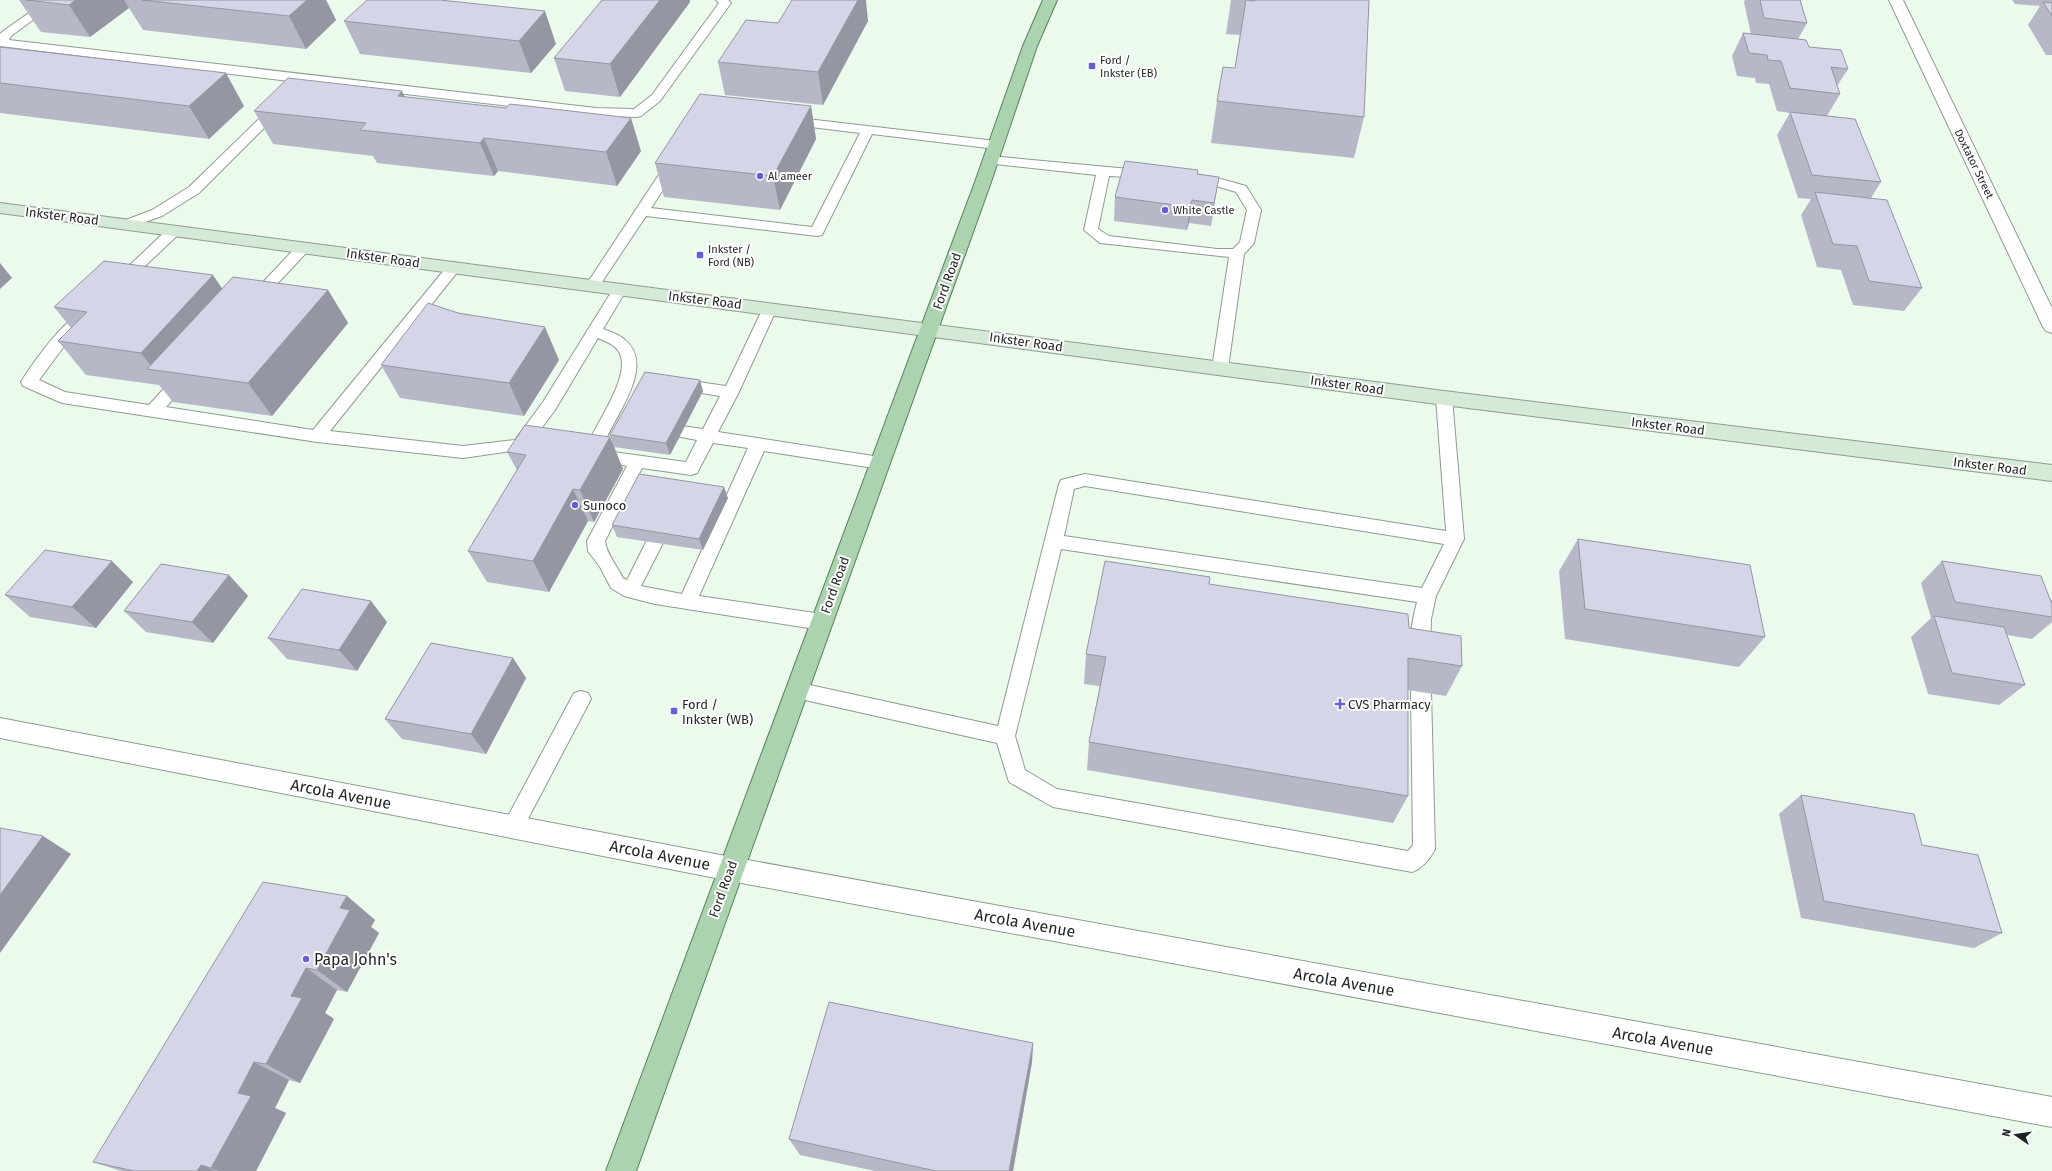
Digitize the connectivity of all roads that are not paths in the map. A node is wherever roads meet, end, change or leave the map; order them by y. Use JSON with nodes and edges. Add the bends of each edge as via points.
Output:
{"nodes":[{"id":1,"x":54,"y":0,"type":"edge"},
{"id":2,"x":722,"y":0,"type":"edge"},
{"id":3,"x":1050,"y":0,"type":"edge"},
{"id":4,"x":1896,"y":0,"type":"edge"},
{"id":5,"x":306,"y":79,"type":"junction"},
{"id":6,"x":777,"y":119,"type":"edge"},
{"id":7,"x":868,"y":130,"type":"junction"},
{"id":8,"x":682,"y":151,"type":"edge"},
{"id":9,"x":993,"y":152,"type":"junction"},
{"id":10,"x":1103,"y":172,"type":"junction"},
{"id":11,"x":1162,"y":176,"type":"edge"},
{"id":12,"x":1178,"y":178,"type":"edge"},
{"id":13,"x":0,"y":208,"type":"edge"},
{"id":14,"x":642,"y":211,"type":"junction"},
{"id":15,"x":128,"y":224,"type":"junction"},
{"id":16,"x":175,"y":230,"type":"junction"},
{"id":17,"x":304,"y":247,"type":"junction"},
{"id":18,"x":1237,"y":253,"type":"junction"},
{"id":19,"x":454,"y":267,"type":"junction"},
{"id":20,"x":594,"y":285,"type":"junction"},
{"id":21,"x":620,"y":289,"type":"junction"},
{"id":22,"x":111,"y":290,"type":"edge"},
{"id":23,"x":770,"y":308,"type":"junction"},
{"id":24,"x":245,"y":309,"type":"edge"},
{"id":25,"x":89,"y":312,"type":"edge"},
{"id":26,"x":2052,"y":327,"type":"edge"},
{"id":27,"x":929,"y":329,"type":"junction"},
{"id":28,"x":594,"y":331,"type":"junction"},
{"id":29,"x":195,"y":364,"type":"edge"},
{"id":30,"x":1220,"y":368,"type":"junction"},
{"id":31,"x":628,"y":377,"type":"junction"},
{"id":32,"x":644,"y":379,"type":"edge"},
{"id":33,"x":660,"y":382,"type":"edge"},
{"id":34,"x":731,"y":392,"type":"junction"},
{"id":35,"x":1444,"y":398,"type":"junction"},
{"id":36,"x":159,"y":412,"type":"junction"},
{"id":37,"x":606,"y":421,"type":"junction"},
{"id":38,"x":627,"y":424,"type":"edge"},
{"id":39,"x":682,"y":432,"type":"dead end"},
{"id":40,"x":317,"y":436,"type":"junction"},
{"id":41,"x":708,"y":437,"type":"junction"},
{"id":42,"x":758,"y":445,"type":"junction"},
{"id":43,"x":637,"y":462,"type":"junction"},
{"id":44,"x":880,"y":464,"type":"junction"},
{"id":45,"x":691,"y":469,"type":"junction"},
{"id":46,"x":2052,"y":473,"type":"edge"},
{"id":47,"x":682,"y":485,"type":"edge"},
{"id":48,"x":1454,"y":539,"type":"junction"},
{"id":49,"x":1054,"y":541,"type":"junction"},
{"id":50,"x":654,"y":543,"type":"edge"},
{"id":51,"x":630,"y":590,"type":"junction"},
{"id":52,"x":1427,"y":596,"type":"junction"},
{"id":53,"x":687,"y":602,"type":"junction"},
{"id":54,"x":822,"y":622,"type":"junction"},
{"id":55,"x":1420,"y":662,"type":"edge"},
{"id":56,"x":796,"y":690,"type":"junction"},
{"id":57,"x":1421,"y":692,"type":"dead end"},
{"id":58,"x":581,"y":699,"type":"dead end"},
{"id":59,"x":0,"y":728,"type":"edge"},
{"id":60,"x":1005,"y":736,"type":"junction"},
{"id":61,"x":513,"y":827,"type":"junction"},
{"id":62,"x":731,"y":869,"type":"junction"},
{"id":63,"x":2052,"y":1112,"type":"edge"},
{"id":64,"x":621,"y":1171,"type":"edge"}],
"edges":[{"from":1,"to":5,"type":"lane","via":[[6,34],[2,43]]},
{"from":2,"to":5,"type":"lane","via":[[725,3],[656,98],[637,113],[596,112]]},
{"from":3,"to":9,"type":"main road","name":"Ford Road"},
{"from":4,"to":26,"type":"street","name":"Doxtator Street"},
{"from":5,"to":15,"type":"lane","via":[[194,190],[157,213]]},
{"from":6,"to":7,"type":"lane"},
{"from":7,"to":9,"type":"lane"},
{"from":7,"to":14,"type":"lane","via":[[817,232]]},
{"from":8,"to":14,"type":"lane"},
{"from":9,"to":10,"type":"lane"},
{"from":9,"to":27,"type":"main road","name":"Ford Road"},
{"from":10,"to":11,"type":"lane"},
{"from":10,"to":18,"type":"lane","via":[[1091,230],[1105,240]]},
{"from":12,"to":18,"type":"lane","via":[[1217,182],[1241,189],[1254,210],[1247,243]]},
{"from":13,"to":15,"type":"main road","name":"Inkster Road"},
{"from":14,"to":20,"type":"lane"},
{"from":15,"to":16,"type":"main road","name":"Inkster Road"},
{"from":16,"to":17,"type":"main road","name":"Inkster Road"},
{"from":16,"to":22,"type":"lane"},
{"from":17,"to":19,"type":"main road","name":"Inkster Road"},
{"from":17,"to":24,"type":"lane"},
{"from":18,"to":30,"type":"lane"},
{"from":19,"to":20,"type":"main road","name":"Inkster Road"},
{"from":19,"to":40,"type":"lane"},
{"from":20,"to":21,"type":"main road","name":"Inkster Road"},
{"from":21,"to":23,"type":"main road","name":"Inkster Road"},
{"from":21,"to":28,"type":"lane"},
{"from":23,"to":27,"type":"main road","name":"Inkster Road"},
{"from":23,"to":34,"type":"lane"},
{"from":25,"to":36,"type":"lane","via":[[66,333],[29,382],[62,397]]},
{"from":27,"to":30,"type":"main road","name":"Inkster Road"},
{"from":27,"to":44,"type":"main road","name":"Ford Road"},
{"from":28,"to":31,"type":"lane","via":[[622,346],[628,356]]},
{"from":28,"to":40,"type":"lane","via":[[549,406],[520,445],[463,452]]},
{"from":29,"to":36,"type":"lane"},
{"from":30,"to":35,"type":"main road","name":"Inkster Road"},
{"from":31,"to":32,"type":"lane"},
{"from":31,"to":37,"type":"lane"},
{"from":33,"to":34,"type":"lane"},
{"from":34,"to":41,"type":"lane"},
{"from":35,"to":46,"type":"main road","name":"Inkster Road"},
{"from":35,"to":48,"type":"lane"},
{"from":36,"to":40,"type":"lane"},
{"from":37,"to":38,"type":"lane"},
{"from":37,"to":43,"type":"lane","via":[[595,446],[600,454]]},
{"from":39,"to":41,"type":"lane"},
{"from":41,"to":42,"type":"lane"},
{"from":41,"to":45,"type":"lane"},
{"from":42,"to":44,"type":"lane"},
{"from":42,"to":53,"type":"lane"},
{"from":43,"to":45,"type":"lane"},
{"from":43,"to":51,"type":"lane","via":[[596,540],[597,551],[617,583]]},
{"from":44,"to":54,"type":"main road","name":"Ford Road"},
{"from":45,"to":47,"type":"lane"},
{"from":48,"to":49,"type":"lane","via":[[1085,480],[1067,484]]},
{"from":48,"to":52,"type":"lane"},
{"from":49,"to":52,"type":"lane"},
{"from":49,"to":60,"type":"lane"},
{"from":50,"to":51,"type":"lane"},
{"from":51,"to":53,"type":"lane"},
{"from":52,"to":55,"type":"lane","via":[[1422,619]]},
{"from":53,"to":54,"type":"lane"},
{"from":54,"to":56,"type":"main road","name":"Ford Road"},
{"from":56,"to":60,"type":"lane"},
{"from":56,"to":62,"type":"main road","name":"Ford Road"},
{"from":57,"to":60,"type":"lane","via":[[1424,850],[1412,862],[1052,798],[1016,776]]},
{"from":58,"to":61,"type":"lane"},
{"from":59,"to":61,"type":"street","name":"Arcola Avenue"},
{"from":61,"to":62,"type":"street","name":"Arcola Avenue"},
{"from":62,"to":63,"type":"street","name":"Arcola Avenue"},
{"from":62,"to":64,"type":"main road","name":"Ford Road"}]}
